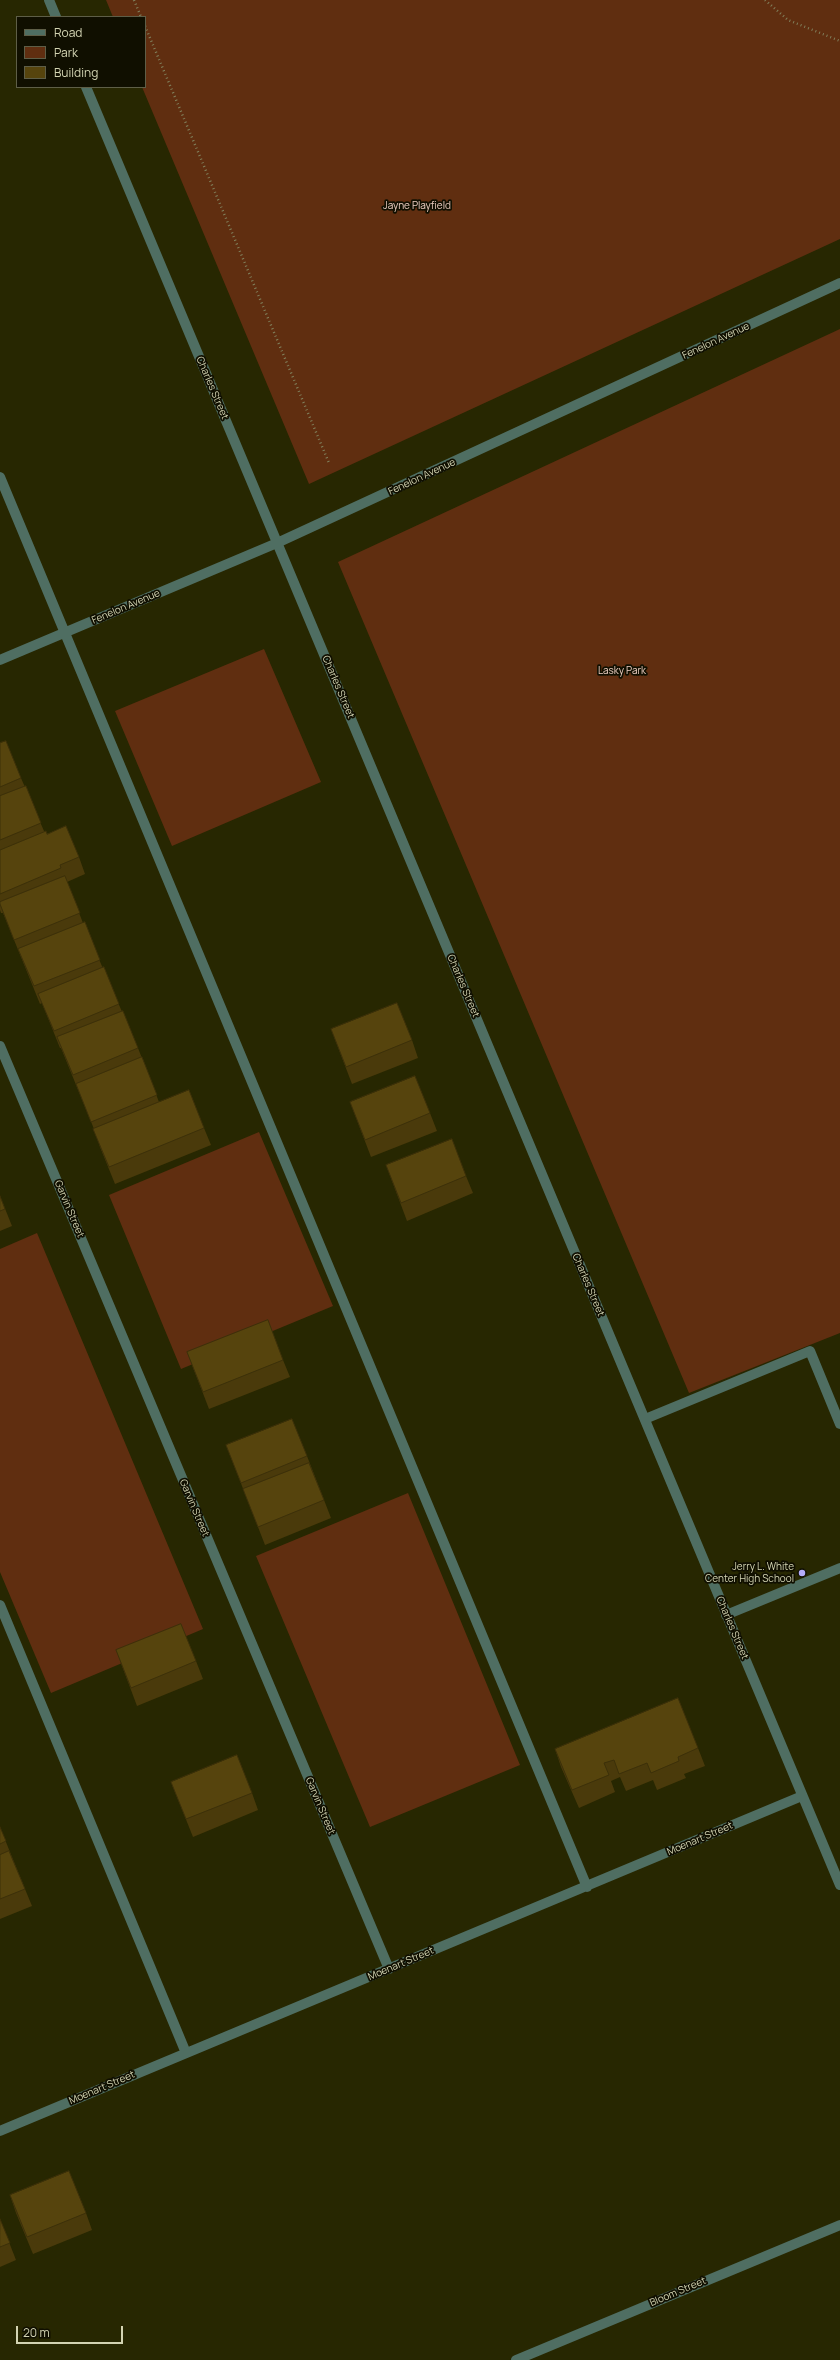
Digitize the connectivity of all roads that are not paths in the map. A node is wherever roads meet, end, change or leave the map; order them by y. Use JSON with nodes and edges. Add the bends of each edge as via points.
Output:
{"nodes":[{"id":1,"x":49,"y":0,"type":"edge"},
{"id":2,"x":56,"y":16,"type":"edge"},
{"id":3,"x":86,"y":88,"type":"edge"},
{"id":4,"x":840,"y":283,"type":"edge"},
{"id":5,"x":0,"y":477,"type":"edge"},
{"id":6,"x":277,"y":543,"type":"junction"},
{"id":7,"x":65,"y":633,"type":"junction"},
{"id":8,"x":0,"y":660,"type":"edge"},
{"id":9,"x":0,"y":1046,"type":"edge"},
{"id":10,"x":645,"y":1419,"type":"junction"},
{"id":11,"x":840,"y":1424,"type":"edge"},
{"id":12,"x":840,"y":1568,"type":"edge"},
{"id":13,"x":0,"y":1605,"type":"edge"},
{"id":14,"x":726,"y":1615,"type":"junction"},
{"id":15,"x":802,"y":1796,"type":"junction"},
{"id":16,"x":840,"y":1885,"type":"edge"},
{"id":17,"x":587,"y":1887,"type":"junction"},
{"id":18,"x":389,"y":1969,"type":"junction"},
{"id":19,"x":186,"y":2053,"type":"junction"},
{"id":20,"x":0,"y":2131,"type":"edge"},
{"id":21,"x":840,"y":2225,"type":"edge"},
{"id":22,"x":516,"y":2360,"type":"edge"}],
"edges":[{"from":1,"to":2,"type":"street"},
{"from":3,"to":6,"type":"street","name":"Charles Street"},
{"from":4,"to":6,"type":"street","name":"Fenelon Avenue"},
{"from":5,"to":7,"type":"street"},
{"from":6,"to":7,"type":"street","name":"Fenelon Avenue"},
{"from":6,"to":10,"type":"street","name":"Charles Street"},
{"from":7,"to":8,"type":"street","name":"Fenelon Avenue"},
{"from":7,"to":17,"type":"street"},
{"from":9,"to":18,"type":"street","name":"Garvin Street"},
{"from":10,"to":11,"type":"street","via":[[810,1351]]},
{"from":10,"to":14,"type":"street","name":"Charles Street"},
{"from":12,"to":14,"type":"street"},
{"from":13,"to":19,"type":"street"},
{"from":14,"to":15,"type":"street","name":"Charles Street"},
{"from":15,"to":16,"type":"street","name":"Charles Street"},
{"from":15,"to":17,"type":"street","name":"Moenart Street"},
{"from":17,"to":18,"type":"street","name":"Moenart Street"},
{"from":18,"to":19,"type":"street","name":"Moenart Street"},
{"from":19,"to":20,"type":"street","name":"Moenart Street"},
{"from":21,"to":22,"type":"street","name":"Bloom Street"}]}
